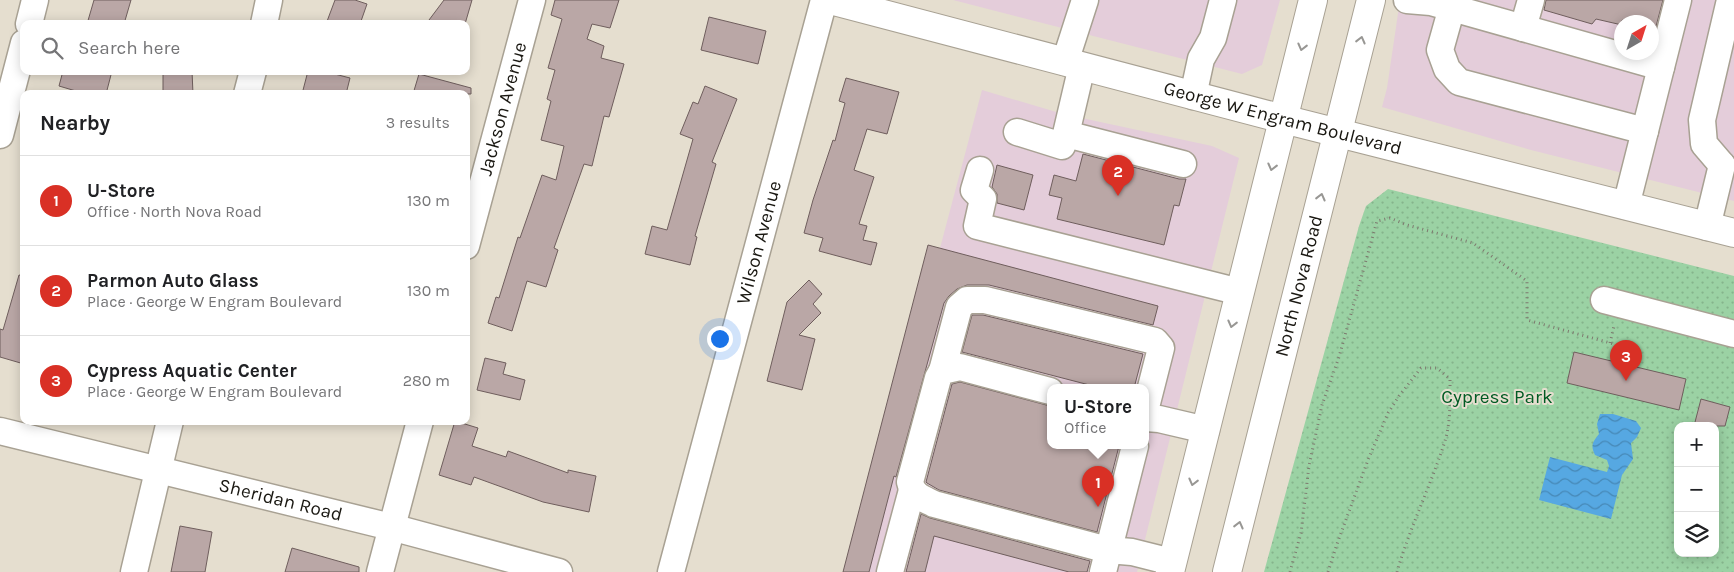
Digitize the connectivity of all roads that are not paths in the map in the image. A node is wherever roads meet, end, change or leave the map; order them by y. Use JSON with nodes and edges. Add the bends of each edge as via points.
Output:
{"nodes":[{"id":1,"x":35,"y":0,"type":"edge"},
{"id":2,"x":270,"y":0,"type":"edge"},
{"id":3,"x":532,"y":0,"type":"edge"},
{"id":4,"x":824,"y":0,"type":"edge"},
{"id":5,"x":830,"y":0,"type":"edge"},
{"id":6,"x":1085,"y":0,"type":"edge"},
{"id":7,"x":1222,"y":0,"type":"edge"},
{"id":8,"x":1314,"y":0,"type":"edge"},
{"id":9,"x":1406,"y":0,"type":"edge"},
{"id":10,"x":1531,"y":0,"type":"edge"},
{"id":11,"x":1678,"y":0,"type":"edge"},
{"id":12,"x":1730,"y":0,"type":"edge"},
{"id":13,"x":1370,"y":4,"type":"edge"},
{"id":14,"x":1453,"y":4,"type":"edge"},
{"id":15,"x":893,"y":8,"type":"edge"},
{"id":16,"x":30,"y":20,"type":"edge"},
{"id":17,"x":265,"y":20,"type":"edge"},
{"id":18,"x":1523,"y":28,"type":"junction"},
{"id":19,"x":20,"y":58,"type":"edge"},
{"id":20,"x":1074,"y":64,"type":"junction"},
{"id":21,"x":1661,"y":67,"type":"junction"},
{"id":22,"x":252,"y":75,"type":"edge"},
{"id":23,"x":249,"y":90,"type":"edge"},
{"id":24,"x":1193,"y":96,"type":"junction"},
{"id":25,"x":1283,"y":119,"type":"junction"},
{"id":26,"x":1645,"y":131,"type":"junction"},
{"id":27,"x":1017,"y":132,"type":"dead end"},
{"id":28,"x":1337,"y":133,"type":"junction"},
{"id":29,"x":0,"y":134,"type":"edge"},
{"id":30,"x":1066,"y":134,"type":"junction"},
{"id":31,"x":1728,"y":163,"type":"edge"},
{"id":32,"x":1182,"y":164,"type":"dead end"},
{"id":33,"x":980,"y":170,"type":"dead end"},
{"id":34,"x":1626,"y":206,"type":"junction"},
{"id":35,"x":1707,"y":227,"type":"junction"},
{"id":36,"x":470,"y":231,"type":"edge"},
{"id":37,"x":1734,"y":233,"type":"edge"},
{"id":38,"x":1240,"y":292,"type":"junction"},
{"id":39,"x":1604,"y":300,"type":"dead end"},
{"id":40,"x":1734,"y":334,"type":"edge"},
{"id":41,"x":942,"y":371,"type":"junction"},
{"id":42,"x":1047,"y":390,"type":"edge"},
{"id":43,"x":1149,"y":395,"type":"edge"},
{"id":44,"x":1149,"y":418,"type":"edge"},
{"id":45,"x":169,"y":425,"type":"edge"},
{"id":46,"x":419,"y":425,"type":"edge"},
{"id":47,"x":1206,"y":430,"type":"junction"},
{"id":48,"x":0,"y":431,"type":"edge"},
{"id":49,"x":1134,"y":449,"type":"edge"},
{"id":50,"x":159,"y":471,"type":"junction"},
{"id":51,"x":912,"y":490,"type":"junction"},
{"id":52,"x":391,"y":527,"type":"junction"},
{"id":53,"x":1105,"y":561,"type":"edge"},
{"id":54,"x":1171,"y":567,"type":"edge"},
{"id":55,"x":134,"y":572,"type":"edge"},
{"id":56,"x":380,"y":572,"type":"edge"},
{"id":57,"x":559,"y":572,"type":"edge"},
{"id":58,"x":671,"y":572,"type":"edge"},
{"id":59,"x":890,"y":572,"type":"edge"},
{"id":60,"x":1227,"y":572,"type":"edge"}],
"edges":[{"from":1,"to":16,"type":"street"},
{"from":2,"to":17,"type":"street"},
{"from":3,"to":36,"type":"street","name":"Jackson Avenue"},
{"from":4,"to":58,"type":"street","name":"Wilson Avenue"},
{"from":5,"to":15,"type":"main road","name":"George W Engram Boulevard"},
{"from":6,"to":20,"type":"street"},
{"from":7,"to":24,"type":"street"},
{"from":8,"to":25,"type":"main road","one_way":true},
{"from":9,"to":13,"type":"street"},
{"from":9,"to":14,"type":"street"},
{"from":10,"to":18,"type":"street"},
{"from":11,"to":21,"type":"street"},
{"from":12,"to":31,"type":"street","via":[[1702,120],[1704,144]]},
{"from":28,"to":13,"type":"main road","name":"North Nova Road","one_way":true},
{"from":14,"to":18,"type":"street"},
{"from":14,"to":26,"type":"street","via":[[1440,50],[1447,69],[1459,82]]},
{"from":15,"to":20,"type":"main road","name":"George W Engram Boulevard"},
{"from":18,"to":21,"type":"street"},
{"from":19,"to":29,"type":"street"},
{"from":20,"to":24,"type":"main road","name":"George W Engram Boulevard"},
{"from":20,"to":30,"type":"street"},
{"from":21,"to":26,"type":"street"},
{"from":22,"to":23,"type":"street"},
{"from":24,"to":25,"type":"main road","name":"George W Engram Boulevard"},
{"from":25,"to":28,"type":"main road","name":"George W Engram Boulevard"},
{"from":25,"to":38,"type":"main road","one_way":true},
{"from":26,"to":34,"type":"street"},
{"from":27,"to":30,"type":"street","via":[[1062,146]]},
{"from":28,"to":34,"type":"main road","name":"George W Engram Boulevard"},
{"from":60,"to":28,"type":"main road","name":"North Nova Road","one_way":true},
{"from":30,"to":32,"type":"street"},
{"from":31,"to":35,"type":"street"},
{"from":33,"to":38,"type":"street","via":[[974,190],[983,199],[977,226]]},
{"from":34,"to":35,"type":"main road","name":"George W Engram Boulevard"},
{"from":35,"to":37,"type":"main road","name":"George W Engram Boulevard"},
{"from":38,"to":47,"type":"main road","one_way":true},
{"from":39,"to":40,"type":"street"},
{"from":41,"to":42,"type":"street","via":[[960,367]]},
{"from":41,"to":43,"type":"street","via":[[959,307],[967,300],[985,300],[1155,341],[1161,348]]},
{"from":41,"to":51,"type":"street","via":[[910,482]]},
{"from":44,"to":47,"type":"street"},
{"from":45,"to":50,"type":"street"},
{"from":46,"to":52,"type":"street"},
{"from":47,"to":54,"type":"main road","one_way":true},
{"from":48,"to":50,"type":"street","name":"Sheridan Road"},
{"from":49,"to":53,"type":"street"},
{"from":50,"to":52,"type":"street","name":"Sheridan Road"},
{"from":50,"to":55,"type":"street"},
{"from":51,"to":53,"type":"street","via":[[934,504]]},
{"from":51,"to":59,"type":"street"},
{"from":52,"to":56,"type":"street"},
{"from":52,"to":57,"type":"street","name":"Sheridan Road"},
{"from":53,"to":54,"type":"street","via":[[1132,552]]}]}
